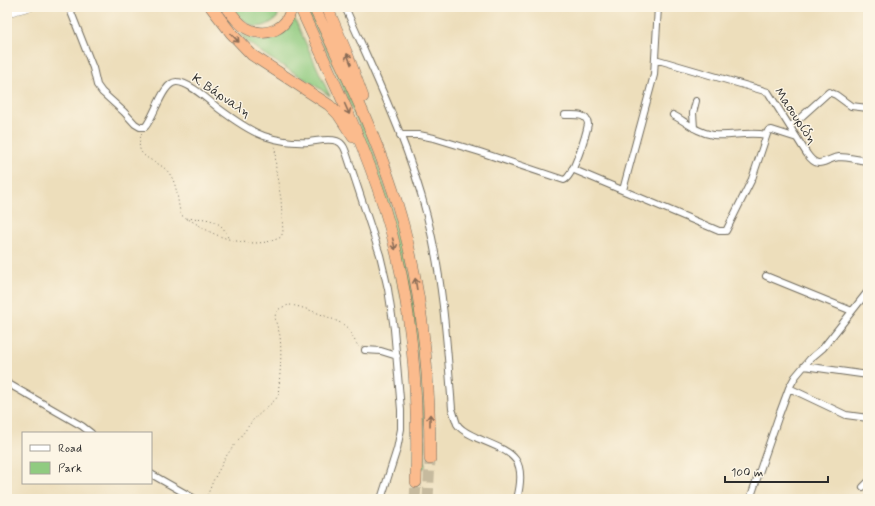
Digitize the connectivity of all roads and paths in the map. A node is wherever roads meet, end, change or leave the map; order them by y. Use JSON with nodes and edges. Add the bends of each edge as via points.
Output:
{"nodes":[{"id":1,"x":30,"y":7,"type":"edge"},
{"id":2,"x":69,"y":7,"type":"edge"},
{"id":3,"x":211,"y":7,"type":"edge"},
{"id":4,"x":227,"y":7,"type":"edge"},
{"id":5,"x":291,"y":7,"type":"edge"},
{"id":6,"x":300,"y":7,"type":"edge"},
{"id":7,"x":314,"y":7,"type":"edge"},
{"id":8,"x":326,"y":7,"type":"edge"},
{"id":9,"x":345,"y":7,"type":"edge"},
{"id":10,"x":658,"y":7,"type":"edge"},
{"id":11,"x":863,"y":7,"type":"edge"},
{"id":12,"x":868,"y":11,"type":"edge"},
{"id":13,"x":7,"y":13,"type":"edge"},
{"id":14,"x":655,"y":59,"type":"junction"},
{"id":15,"x":696,"y":101,"type":"dead end"},
{"id":16,"x":868,"y":108,"type":"edge"},
{"id":17,"x":565,"y":114,"type":"dead end"},
{"id":18,"x":673,"y":115,"type":"dead end"},
{"id":19,"x":145,"y":127,"type":"junction"},
{"id":20,"x":790,"y":127,"type":"junction"},
{"id":21,"x":694,"y":128,"type":"junction"},
{"id":22,"x":766,"y":135,"type":"junction"},
{"id":23,"x":400,"y":136,"type":"junction"},
{"id":24,"x":797,"y":138,"type":"junction"},
{"id":25,"x":274,"y":139,"type":"junction"},
{"id":26,"x":868,"y":160,"type":"edge"},
{"id":27,"x":572,"y":169,"type":"junction"},
{"id":28,"x":623,"y":190,"type":"junction"},
{"id":29,"x":396,"y":202,"type":"junction"},
{"id":30,"x":384,"y":207,"type":"junction"},
{"id":31,"x":187,"y":219,"type":"junction"},
{"id":32,"x":228,"y":238,"type":"junction"},
{"id":33,"x":766,"y":276,"type":"dead end"},
{"id":34,"x":868,"y":291,"type":"edge"},
{"id":35,"x":852,"y":311,"type":"junction"},
{"id":36,"x":365,"y":350,"type":"joint"},
{"id":37,"x":397,"y":356,"type":"junction"},
{"id":38,"x":804,"y":366,"type":"junction"},
{"id":39,"x":868,"y":375,"type":"edge"},
{"id":40,"x":7,"y":383,"type":"edge"},
{"id":41,"x":789,"y":388,"type":"junction"},
{"id":42,"x":868,"y":418,"type":"edge"},
{"id":43,"x":90,"y":432,"type":"edge"},
{"id":44,"x":430,"y":459,"type":"tunnel mouth"},
{"id":45,"x":152,"y":475,"type":"edge"},
{"id":46,"x":416,"y":482,"type":"tunnel mouth"},
{"id":47,"x":868,"y":482,"type":"edge"},
{"id":48,"x":863,"y":487,"type":"dead end"},
{"id":49,"x":195,"y":499,"type":"edge"},
{"id":50,"x":206,"y":499,"type":"edge"},
{"id":51,"x":381,"y":499,"type":"edge"},
{"id":52,"x":517,"y":499,"type":"edge"},
{"id":53,"x":750,"y":499,"type":"edge"}],
"edges":[{"from":1,"to":13,"type":"street"},
{"from":2,"to":19,"type":"street","via":[[94,68],[97,85],[135,124]]},
{"from":3,"to":30,"type":"highway","one_way":true,"via":[[252,55],[320,98],[338,114],[351,134]]},
{"from":4,"to":5,"type":"highway","via":[[245,27],[252,31],[266,32],[280,28],[284,24]]},
{"from":6,"to":30,"type":"highway","one_way":true,"via":[[356,131]]},
{"from":7,"to":29,"type":"highway","via":[[364,114]]},
{"from":29,"to":8,"type":"highway","one_way":true,"via":[[392,180],[374,125]]},
{"from":9,"to":23,"type":"street"},
{"from":10,"to":14,"type":"street"},
{"from":11,"to":12,"type":"street"},
{"from":14,"to":20,"type":"street","name":"Μασουρίδη","via":[[766,91]]},
{"from":14,"to":28,"type":"street","via":[[652,85]]},
{"from":15,"to":21,"type":"street","via":[[693,113]]},
{"from":16,"to":20,"type":"street","via":[[851,106],[829,92]]},
{"from":17,"to":27,"type":"street","via":[[584,116],[588,122]]},
{"from":18,"to":21,"type":"street"},
{"from":19,"to":25,"type":"street","name":"Κ. Βάρναλη","via":[[166,89],[176,81],[184,83],[242,124]]},
{"from":19,"to":31,"type":"path","via":[[138,146],[141,153],[169,173],[174,181],[181,215]]},
{"from":20,"to":24,"type":"street","name":"Μασουρίδη"},
{"from":21,"to":22,"type":"street","via":[[714,135]]},
{"from":22,"to":24,"type":"street","via":[[771,130]]},
{"from":22,"to":28,"type":"street","via":[[752,179],[726,230],[712,228]]},
{"from":23,"to":27,"type":"street","via":[[419,135],[434,138],[564,180]]},
{"from":23,"to":52,"type":"street","via":[[427,214],[437,261],[454,417],[463,430],[502,449],[516,460],[521,475]]},
{"from":24,"to":26,"type":"street","name":"Μασουρίδη","via":[[808,156],[817,162],[824,163],[840,157]]},
{"from":25,"to":32,"type":"path","via":[[281,199],[281,237],[260,243]]},
{"from":25,"to":37,"type":"street","name":"Κ. Βάρναλη","via":[[298,142],[336,140],[345,149],[380,255],[390,302]]},
{"from":27,"to":28,"type":"street"},
{"from":44,"to":29,"type":"highway","one_way":true,"via":[[429,389],[422,323],[415,275]]},
{"from":30,"to":46,"type":"highway","one_way":true,"via":[[402,277],[412,346],[417,416]]},
{"from":31,"to":32,"type":"path","via":[[218,236]]},
{"from":31,"to":32,"type":"path","via":[[197,217],[214,221],[222,226]]},
{"from":33,"to":35,"type":"street"},
{"from":34,"to":35,"type":"street"},
{"from":35,"to":38,"type":"street","via":[[823,348]]},
{"from":36,"to":37,"type":"street"},
{"from":36,"to":50,"type":"path","via":[[358,346],[344,325],[332,319],[297,306],[289,305],[276,312],[281,352],[278,395],[253,420],[227,455]]},
{"from":37,"to":51,"type":"street","via":[[402,410],[401,429]]},
{"from":38,"to":39,"type":"street"},
{"from":38,"to":41,"type":"street"},
{"from":40,"to":43,"type":"street"},
{"from":41,"to":42,"type":"street","via":[[846,415]]},
{"from":41,"to":53,"type":"street"},
{"from":45,"to":49,"type":"street"},
{"from":47,"to":48,"type":"street"}]}
